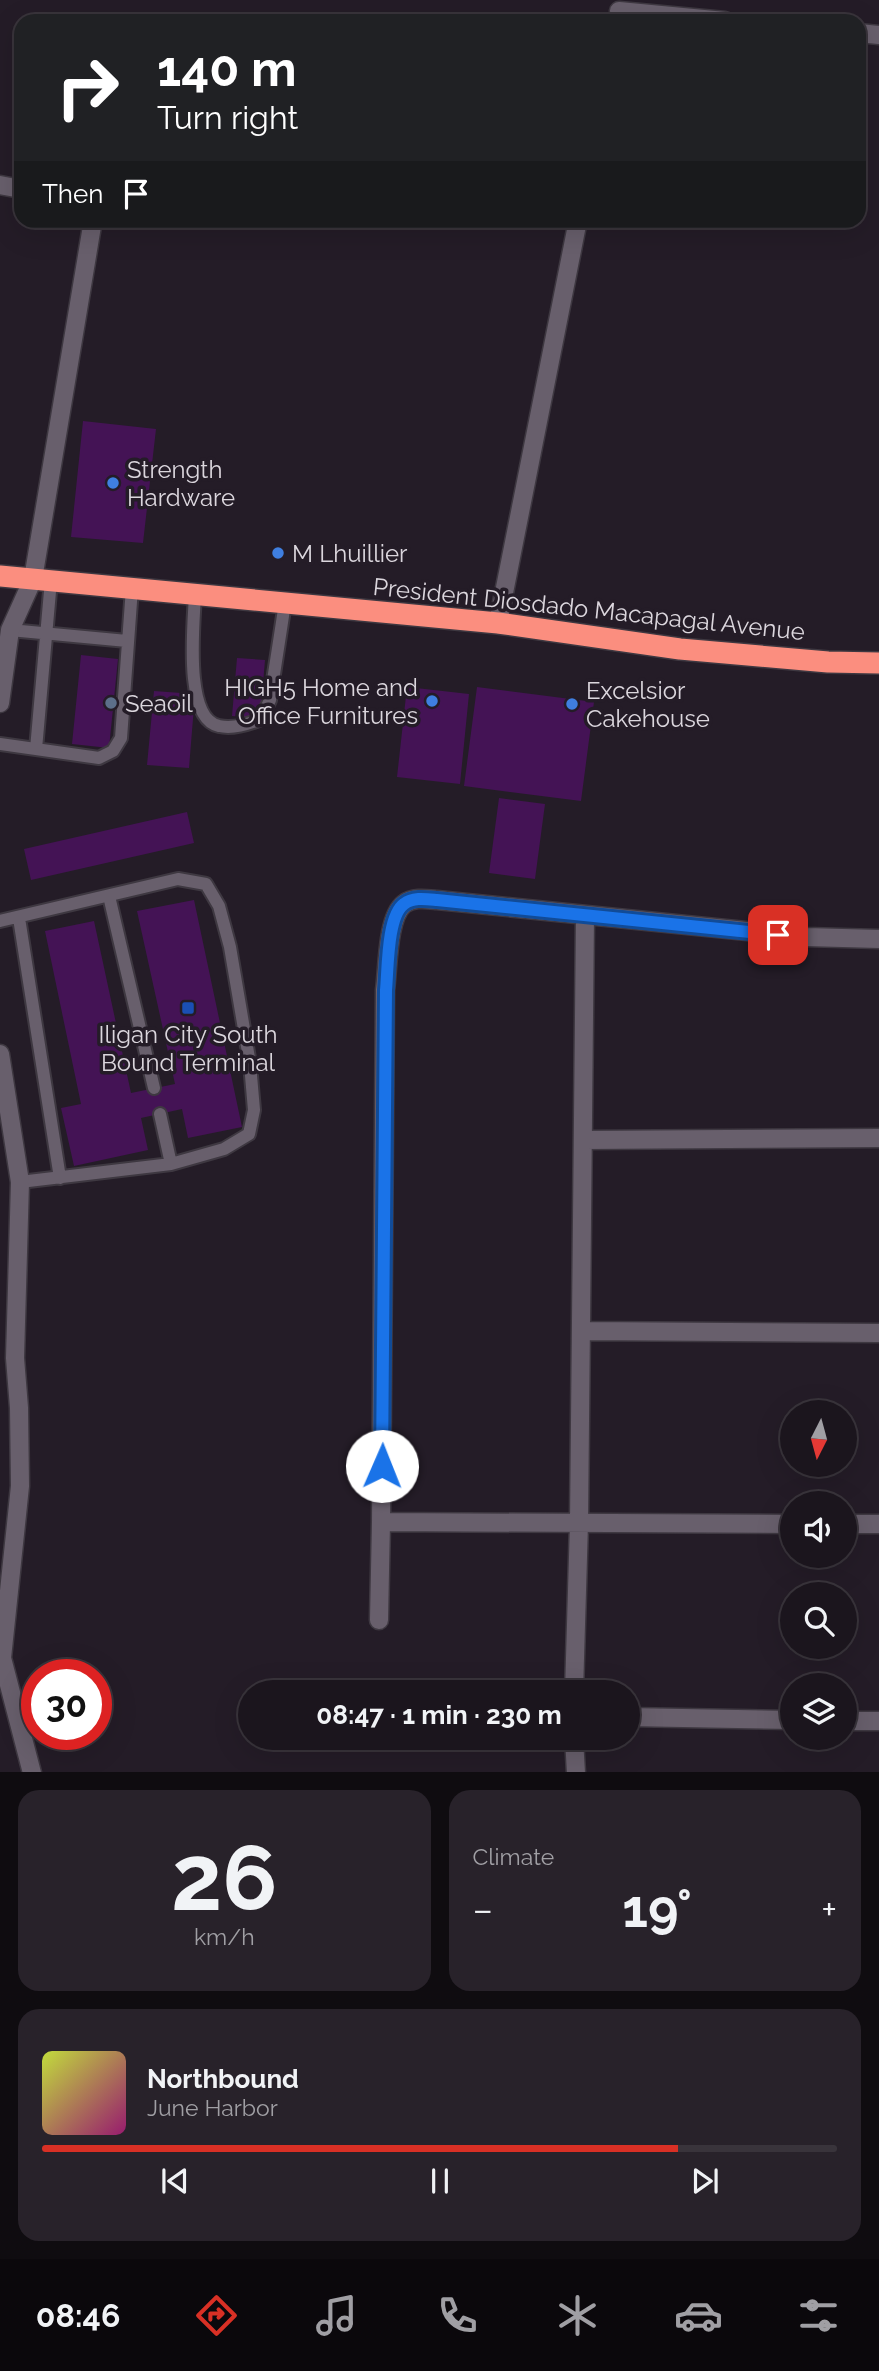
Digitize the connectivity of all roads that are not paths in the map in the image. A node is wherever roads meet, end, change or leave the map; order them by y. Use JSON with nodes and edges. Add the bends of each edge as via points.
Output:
{"nodes":[{"id":1,"x":619,"y":11,"type":"edge"},
{"id":2,"x":651,"y":14,"type":"edge"},
{"id":3,"x":92,"y":228,"type":"edge"},
{"id":4,"x":576,"y":228,"type":"edge"},
{"id":5,"x":0,"y":576,"type":"edge"},
{"id":6,"x":42,"y":580,"type":"junction"},
{"id":7,"x":132,"y":588,"type":"junction"},
{"id":8,"x":195,"y":594,"type":"junction"},
{"id":9,"x":285,"y":603,"type":"junction"},
{"id":10,"x":498,"y":623,"type":"junction"},
{"id":11,"x":10,"y":630,"type":"junction"},
{"id":12,"x":46,"y":633,"type":"junction"},
{"id":13,"x":127,"y":641,"type":"junction"},
{"id":14,"x":879,"y":663,"type":"edge"},
{"id":15,"x":0,"y":703,"type":"edge"},
{"id":16,"x":0,"y":744,"type":"edge"},
{"id":17,"x":36,"y":749,"type":"junction"},
{"id":18,"x":109,"y":895,"type":"junction"},
{"id":19,"x":585,"y":916,"type":"junction"},
{"id":20,"x":19,"y":918,"type":"junction"},
{"id":21,"x":0,"y":921,"type":"edge"},
{"id":22,"x":879,"y":939,"type":"edge"},
{"id":23,"x":0,"y":1055,"type":"edge"},
{"id":24,"x":154,"y":1088,"type":"dead end"},
{"id":25,"x":160,"y":1114,"type":"dead end"},
{"id":26,"x":879,"y":1138,"type":"edge"},
{"id":27,"x":584,"y":1140,"type":"junction"},
{"id":28,"x":171,"y":1164,"type":"junction"},
{"id":29,"x":60,"y":1178,"type":"junction"},
{"id":30,"x":20,"y":1182,"type":"junction"},
{"id":31,"x":582,"y":1331,"type":"junction"},
{"id":32,"x":879,"y":1333,"type":"edge"},
{"id":33,"x":381,"y":1522,"type":"junction"},
{"id":34,"x":579,"y":1523,"type":"junction"},
{"id":35,"x":780,"y":1524,"type":"edge"},
{"id":36,"x":857,"y":1524,"type":"edge"},
{"id":37,"x":879,"y":1524,"type":"edge"},
{"id":38,"x":379,"y":1620,"type":"dead end"},
{"id":39,"x":574,"y":1680,"type":"edge"},
{"id":40,"x":640,"y":1717,"type":"edge"},
{"id":41,"x":780,"y":1720,"type":"edge"},
{"id":42,"x":857,"y":1721,"type":"edge"},
{"id":43,"x":879,"y":1721,"type":"edge"},
{"id":44,"x":575,"y":1750,"type":"edge"},
{"id":45,"x":32,"y":1772,"type":"edge"},
{"id":46,"x":576,"y":1772,"type":"edge"}],
"edges":[{"from":1,"to":2,"type":"street"},
{"from":3,"to":6,"type":"street"},
{"from":4,"to":10,"type":"street"},
{"from":5,"to":6,"type":"highway","name":"President Diosdado Macapagal Avenue"},
{"from":6,"to":7,"type":"highway","name":"President Diosdado Macapagal Avenue"},
{"from":6,"to":11,"type":"street"},
{"from":6,"to":12,"type":"lane"},
{"from":7,"to":8,"type":"highway","name":"President Diosdado Macapagal Avenue"},
{"from":7,"to":13,"type":"lane"},
{"from":8,"to":9,"type":"highway","name":"President Diosdado Macapagal Avenue"},
{"from":8,"to":9,"type":"lane","via":[[193,677],[198,705],[217,726],[247,725],[261,719],[270,700]]},
{"from":9,"to":10,"type":"highway","name":"President Diosdado Macapagal Avenue"},
{"from":10,"to":14,"type":"highway","name":"President Diosdado Macapagal Avenue","via":[[680,649]]},
{"from":11,"to":12,"type":"lane"},
{"from":11,"to":15,"type":"street"},
{"from":12,"to":13,"type":"lane"},
{"from":12,"to":17,"type":"lane"},
{"from":13,"to":17,"type":"lane","via":[[121,738],[113,751],[99,758]]},
{"from":16,"to":17,"type":"lane"},
{"from":18,"to":20,"type":"lane"},
{"from":18,"to":24,"type":"lane"},
{"from":18,"to":28,"type":"lane","via":[[178,879],[206,884],[219,906],[230,947],[250,1064],[254,1110],[249,1134],[224,1149]]},
{"from":19,"to":22,"type":"street","via":[[806,937]]},
{"from":19,"to":27,"type":"street"},
{"from":19,"to":33,"type":"street","via":[[417,899],[404,904],[394,918],[386,990]]},
{"from":20,"to":21,"type":"lane"},
{"from":20,"to":29,"type":"lane"},
{"from":23,"to":30,"type":"street"},
{"from":25,"to":28,"type":"lane"},
{"from":26,"to":27,"type":"street"},
{"from":27,"to":31,"type":"street"},
{"from":28,"to":29,"type":"lane"},
{"from":29,"to":30,"type":"lane"},
{"from":30,"to":45,"type":"street","via":[[15,1358],[20,1486],[2,1658]]},
{"from":31,"to":32,"type":"street"},
{"from":31,"to":34,"type":"street"},
{"from":33,"to":34,"type":"street"},
{"from":33,"to":38,"type":"street"},
{"from":34,"to":35,"type":"street"},
{"from":34,"to":39,"type":"street"},
{"from":36,"to":37,"type":"street"},
{"from":40,"to":41,"type":"street"},
{"from":42,"to":43,"type":"street"},
{"from":44,"to":46,"type":"street"}]}
